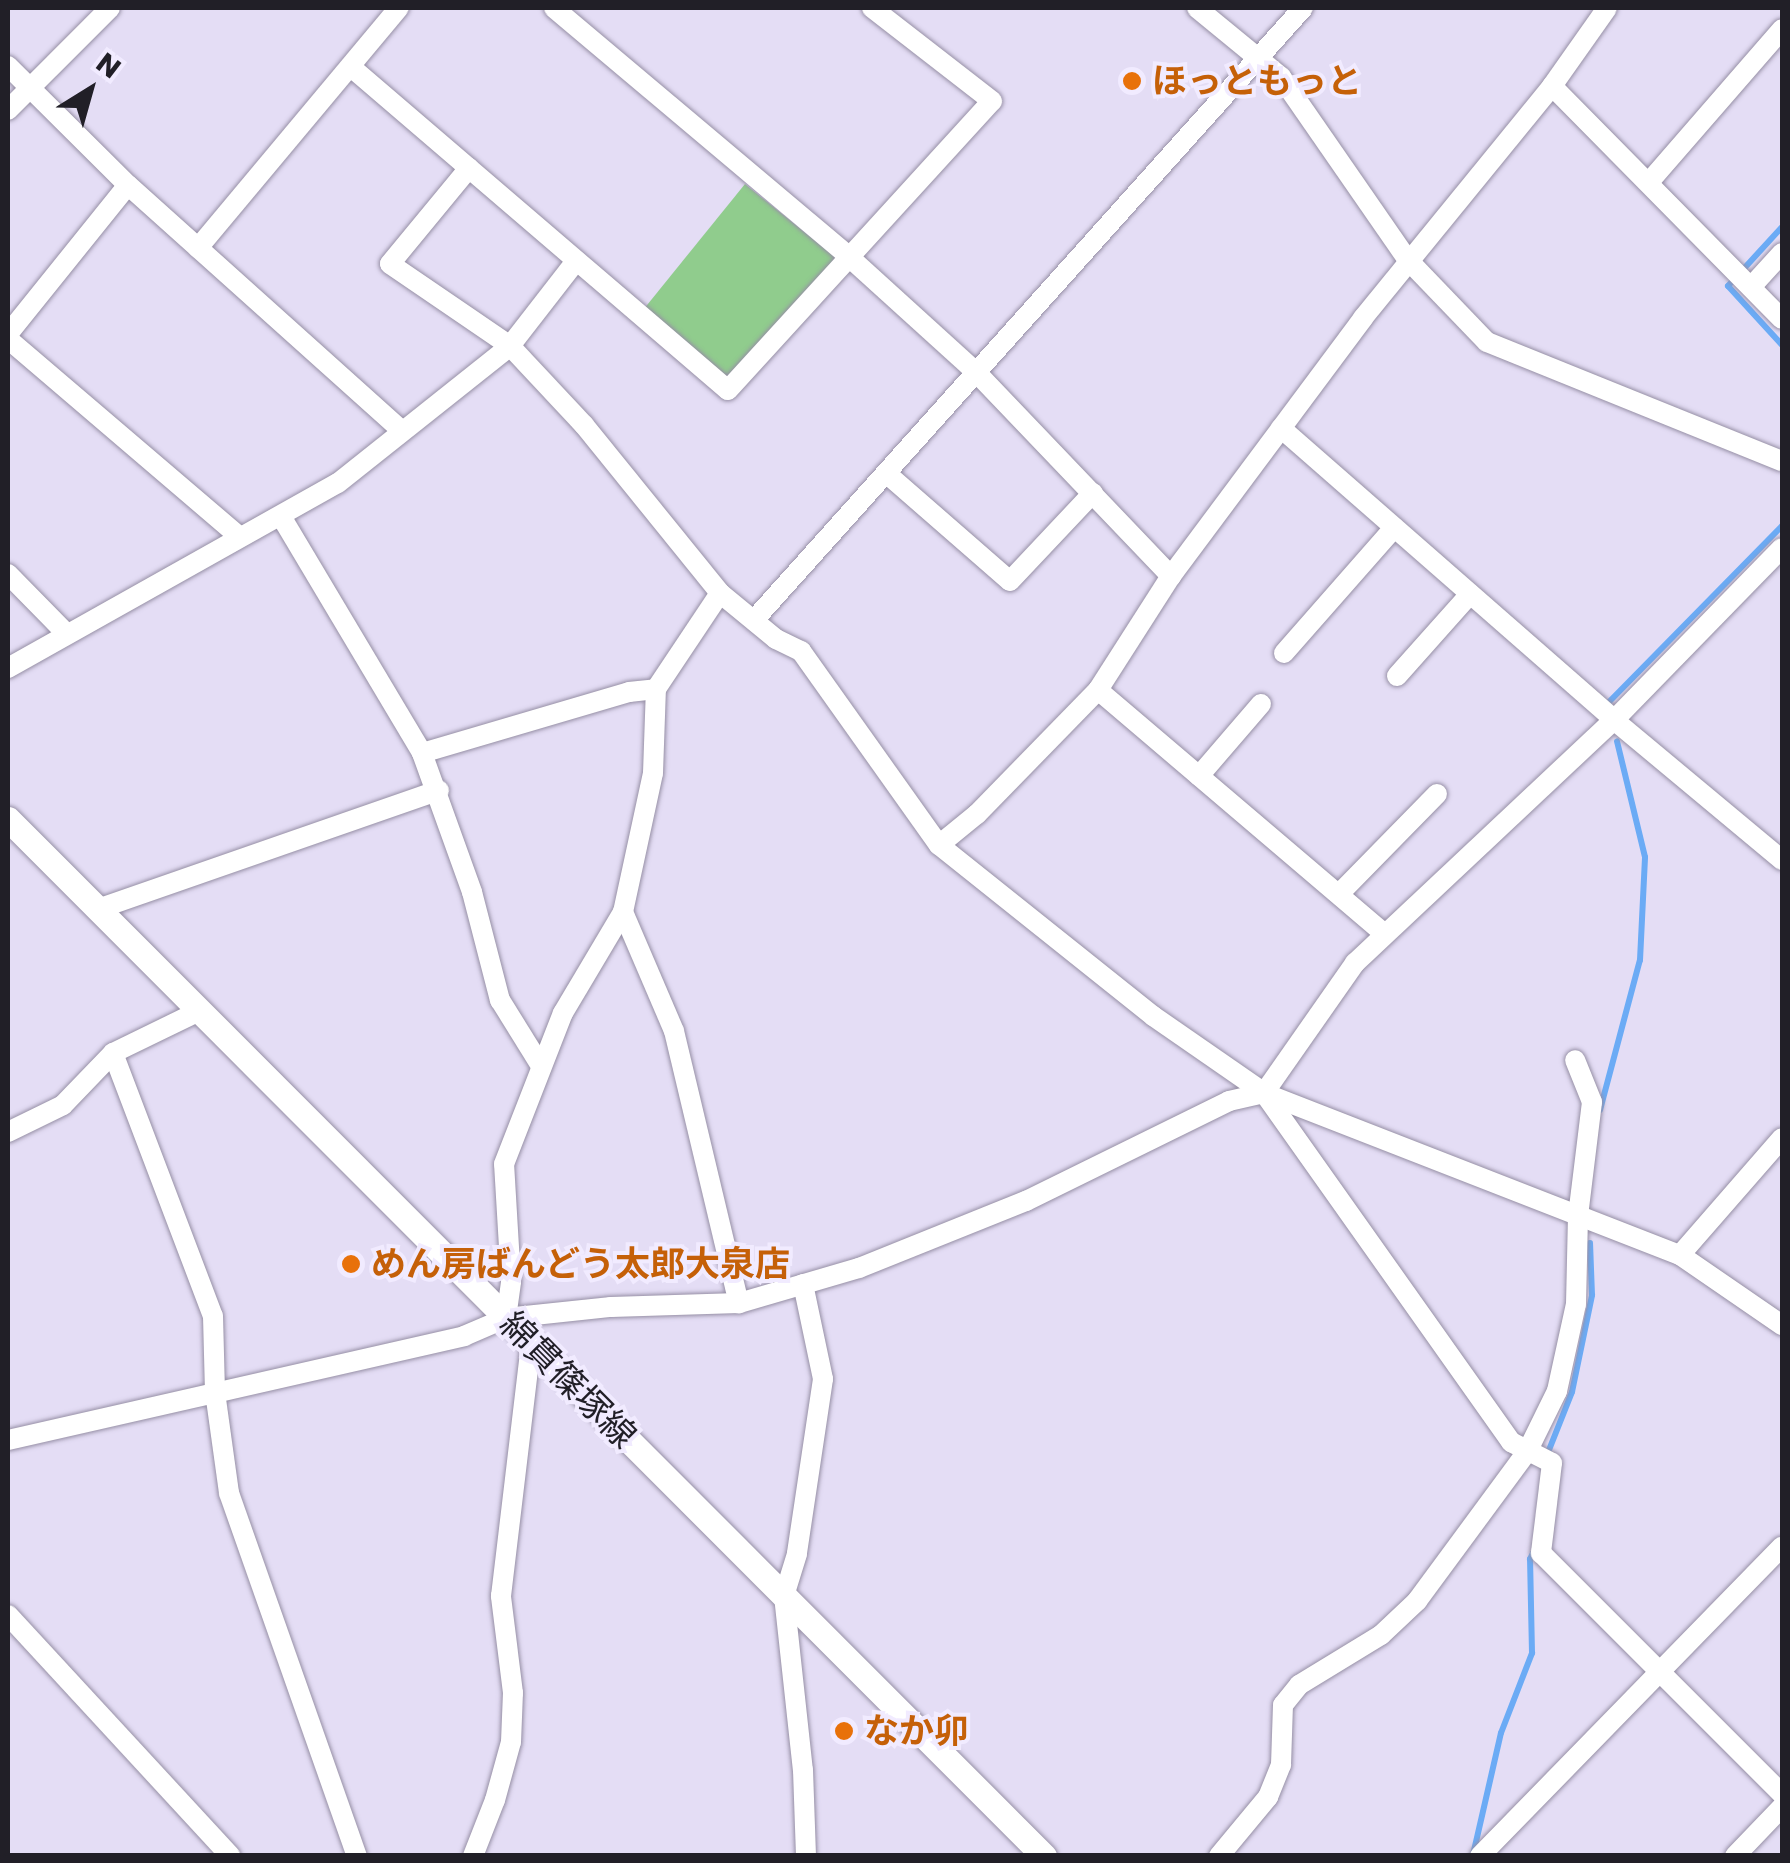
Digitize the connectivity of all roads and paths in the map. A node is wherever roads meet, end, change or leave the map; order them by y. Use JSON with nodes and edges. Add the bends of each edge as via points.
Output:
{"nodes":[{"id":1,"x":110,"y":8,"type":"edge"},
{"id":2,"x":399,"y":8,"type":"edge"},
{"id":3,"x":554,"y":8,"type":"edge"},
{"id":4,"x":872,"y":8,"type":"edge"},
{"id":5,"x":1197,"y":8,"type":"edge"},
{"id":6,"x":1303,"y":8,"type":"edge"},
{"id":7,"x":1607,"y":8,"type":"edge"},
{"id":8,"x":1782,"y":29,"type":"edge"},
{"id":9,"x":1258,"y":56,"type":"junction"},
{"id":10,"x":8,"y":66,"type":"edge"},
{"id":11,"x":351,"y":66,"type":"junction"},
{"id":12,"x":32,"y":86,"type":"junction"},
{"id":13,"x":1552,"y":86,"type":"junction"},
{"id":14,"x":8,"y":110,"type":"edge"},
{"id":15,"x":469,"y":168,"type":"junction"},
{"id":16,"x":1650,"y":181,"type":"junction"},
{"id":17,"x":128,"y":185,"type":"junction"},
{"id":18,"x":198,"y":248,"type":"junction"},
{"id":19,"x":1782,"y":252,"type":"edge"},
{"id":20,"x":848,"y":256,"type":"junction"},
{"id":21,"x":1408,"y":258,"type":"junction"},
{"id":22,"x":576,"y":260,"type":"junction"},
{"id":23,"x":1752,"y":288,"type":"junction"},
{"id":24,"x":1782,"y":320,"type":"edge"},
{"id":25,"x":8,"y":336,"type":"edge"},
{"id":26,"x":510,"y":346,"type":"junction"},
{"id":27,"x":975,"y":372,"type":"junction"},
{"id":28,"x":1280,"y":428,"type":"junction"},
{"id":29,"x":401,"y":430,"type":"junction"},
{"id":30,"x":1782,"y":461,"type":"edge"},
{"id":31,"x":886,"y":473,"type":"junction"},
{"id":32,"x":1093,"y":493,"type":"junction"},
{"id":33,"x":282,"y":518,"type":"junction"},
{"id":34,"x":1394,"y":528,"type":"junction"},
{"id":35,"x":240,"y":537,"type":"junction"},
{"id":36,"x":1782,"y":548,"type":"edge"},
{"id":37,"x":8,"y":574,"type":"edge"},
{"id":38,"x":1170,"y":576,"type":"junction"},
{"id":39,"x":720,"y":593,"type":"junction"},
{"id":40,"x":1470,"y":594,"type":"junction"},
{"id":41,"x":754,"y":620,"type":"junction"},
{"id":42,"x":66,"y":634,"type":"junction"},
{"id":43,"x":1284,"y":653,"type":"dead end"},
{"id":44,"x":8,"y":668,"type":"edge"},
{"id":45,"x":1396,"y":676,"type":"dead end"},
{"id":46,"x":656,"y":689,"type":"junction"},
{"id":47,"x":1098,"y":690,"type":"junction"},
{"id":48,"x":1261,"y":704,"type":"dead end"},
{"id":49,"x":1614,"y":720,"type":"junction"},
{"id":50,"x":422,"y":753,"type":"junction"},
{"id":51,"x":1199,"y":776,"type":"junction"},
{"id":52,"x":439,"y":790,"type":"junction"},
{"id":53,"x":1437,"y":794,"type":"dead end"},
{"id":54,"x":8,"y":819,"type":"edge"},
{"id":55,"x":939,"y":845,"type":"junction"},
{"id":56,"x":1780,"y":854,"type":"edge"},
{"id":57,"x":1339,"y":894,"type":"junction"},
{"id":58,"x":98,"y":908,"type":"junction"},
{"id":59,"x":623,"y":912,"type":"junction"},
{"id":60,"x":1385,"y":934,"type":"junction"},
{"id":61,"x":201,"y":1010,"type":"junction"},
{"id":62,"x":114,"y":1053,"type":"junction"},
{"id":63,"x":1575,"y":1060,"type":"dead end"},
{"id":64,"x":541,"y":1066,"type":"junction"},
{"id":65,"x":1264,"y":1093,"type":"junction"},
{"id":66,"x":8,"y":1132,"type":"edge"},
{"id":67,"x":1782,"y":1138,"type":"edge"},
{"id":68,"x":1578,"y":1216,"type":"junction"},
{"id":69,"x":1680,"y":1255,"type":"junction"},
{"id":70,"x":803,"y":1284,"type":"junction"},
{"id":71,"x":739,"y":1303,"type":"junction"},
{"id":72,"x":506,"y":1318,"type":"junction"},
{"id":73,"x":1782,"y":1325,"type":"edge"},
{"id":74,"x":532,"y":1344,"type":"junction"},
{"id":75,"x":215,"y":1392,"type":"junction"},
{"id":76,"x":8,"y":1440,"type":"edge"},
{"id":77,"x":1527,"y":1452,"type":"junction"},
{"id":78,"x":1782,"y":1547,"type":"edge"},
{"id":79,"x":784,"y":1596,"type":"junction"},
{"id":80,"x":8,"y":1616,"type":"edge"},
{"id":81,"x":1661,"y":1672,"type":"junction"},
{"id":82,"x":1782,"y":1794,"type":"edge"},
{"id":83,"x":1782,"y":1808,"type":"edge"},
{"id":84,"x":230,"y":1856,"type":"edge"},
{"id":85,"x":357,"y":1856,"type":"edge"},
{"id":86,"x":473,"y":1856,"type":"edge"},
{"id":87,"x":806,"y":1856,"type":"edge"},
{"id":88,"x":1044,"y":1856,"type":"edge"},
{"id":89,"x":1219,"y":1856,"type":"edge"},
{"id":90,"x":1480,"y":1856,"type":"edge"},
{"id":91,"x":1735,"y":1856,"type":"edge"}],
"edges":[{"from":1,"to":12,"type":"street"},
{"from":2,"to":11,"type":"street"},
{"from":3,"to":20,"type":"street"},
{"from":4,"to":20,"type":"street","via":[[992,101]]},
{"from":5,"to":9,"type":"street"},
{"from":6,"to":9,"type":"street"},
{"from":7,"to":13,"type":"street"},
{"from":8,"to":16,"type":"street"},
{"from":9,"to":21,"type":"street","via":[[1281,77]]},
{"from":9,"to":27,"type":"street"},
{"from":10,"to":12,"type":"street"},
{"from":11,"to":15,"type":"street"},
{"from":11,"to":18,"type":"street"},
{"from":12,"to":14,"type":"street"},
{"from":12,"to":17,"type":"street"},
{"from":13,"to":16,"type":"street"},
{"from":13,"to":21,"type":"street"},
{"from":15,"to":22,"type":"street"},
{"from":15,"to":26,"type":"street","via":[[390,264]]},
{"from":16,"to":23,"type":"street"},
{"from":17,"to":18,"type":"street"},
{"from":17,"to":25,"type":"street"},
{"from":18,"to":29,"type":"street"},
{"from":19,"to":23,"type":"street"},
{"from":20,"to":22,"type":"street","via":[[728,390]]},
{"from":20,"to":27,"type":"street"},
{"from":21,"to":28,"type":"street"},
{"from":21,"to":30,"type":"street","via":[[1487,342]]},
{"from":22,"to":26,"type":"street"},
{"from":23,"to":24,"type":"street"},
{"from":25,"to":35,"type":"street"},
{"from":26,"to":29,"type":"street"},
{"from":26,"to":39,"type":"street","via":[[584,425]]},
{"from":27,"to":31,"type":"street"},
{"from":27,"to":32,"type":"street"},
{"from":28,"to":34,"type":"street"},
{"from":28,"to":38,"type":"street"},
{"from":29,"to":33,"type":"street","via":[[338,483]]},
{"from":31,"to":32,"type":"street","via":[[1010,581]]},
{"from":31,"to":41,"type":"street"},
{"from":32,"to":38,"type":"street"},
{"from":33,"to":35,"type":"street"},
{"from":33,"to":50,"type":"street"},
{"from":34,"to":40,"type":"street"},
{"from":34,"to":43,"type":"street"},
{"from":35,"to":42,"type":"street"},
{"from":36,"to":49,"type":"street"},
{"from":37,"to":42,"type":"street"},
{"from":38,"to":47,"type":"street"},
{"from":39,"to":41,"type":"street"},
{"from":39,"to":46,"type":"street"},
{"from":40,"to":45,"type":"street"},
{"from":40,"to":49,"type":"street"},
{"from":41,"to":55,"type":"street","via":[[801,651]]},
{"from":42,"to":44,"type":"street"},
{"from":46,"to":50,"type":"street"},
{"from":46,"to":59,"type":"street","via":[[654,773]]},
{"from":47,"to":51,"type":"street"},
{"from":47,"to":55,"type":"street","via":[[978,814]]},
{"from":48,"to":51,"type":"street"},
{"from":49,"to":56,"type":"street"},
{"from":49,"to":60,"type":"street"},
{"from":50,"to":52,"type":"street"},
{"from":51,"to":57,"type":"street"},
{"from":52,"to":58,"type":"street"},
{"from":52,"to":64,"type":"street","via":[[500,1000]]},
{"from":53,"to":57,"type":"street"},
{"from":54,"to":58,"type":"main road","name":"綿貫篠塚線"},
{"from":55,"to":65,"type":"street","via":[[1152,1016]]},
{"from":57,"to":60,"type":"street"},
{"from":58,"to":61,"type":"main road","name":"綿貫篠塚線"},
{"from":59,"to":64,"type":"street","via":[[563,1013]]},
{"from":59,"to":71,"type":"street","via":[[674,1031]]},
{"from":60,"to":65,"type":"street","via":[[1354,963]]},
{"from":61,"to":62,"type":"street"},
{"from":61,"to":72,"type":"main road","name":"綿貫篠塚線"},
{"from":62,"to":66,"type":"street","via":[[63,1105]]},
{"from":62,"to":75,"type":"street","via":[[213,1316]]},
{"from":63,"to":68,"type":"street","via":[[1592,1102]]},
{"from":64,"to":72,"type":"street","via":[[504,1164],[511,1282]]},
{"from":65,"to":68,"type":"street"},
{"from":65,"to":70,"type":"street","via":[[1229,1101],[1026,1201]]},
{"from":65,"to":77,"type":"street","via":[[1511,1442]]},
{"from":67,"to":69,"type":"street"},
{"from":68,"to":69,"type":"street"},
{"from":68,"to":77,"type":"street","via":[[1576,1304],[1556,1392]]},
{"from":69,"to":73,"type":"street"},
{"from":70,"to":71,"type":"street"},
{"from":70,"to":79,"type":"street","via":[[823,1379],[797,1554]]},
{"from":71,"to":72,"type":"street"},
{"from":72,"to":74,"type":"main road","name":"綿貫篠塚線"},
{"from":72,"to":75,"type":"street","via":[[464,1336]]},
{"from":74,"to":79,"type":"main road","name":"綿貫篠塚線"},
{"from":74,"to":86,"type":"street","via":[[502,1596],[513,1693],[511,1742]]},
{"from":75,"to":76,"type":"street"},
{"from":75,"to":85,"type":"street","via":[[228,1494]]},
{"from":77,"to":81,"type":"street","via":[[1552,1463],[1542,1552]]},
{"from":77,"to":89,"type":"street","via":[[1417,1601],[1381,1635],[1299,1685],[1283,1705],[1281,1765],[1268,1797]]},
{"from":78,"to":81,"type":"street"},
{"from":79,"to":87,"type":"street"},
{"from":79,"to":88,"type":"main road","name":"綿貫篠塚線"},
{"from":80,"to":84,"type":"street"},
{"from":81,"to":82,"type":"street"},
{"from":81,"to":90,"type":"street"},
{"from":83,"to":91,"type":"street"}]}
